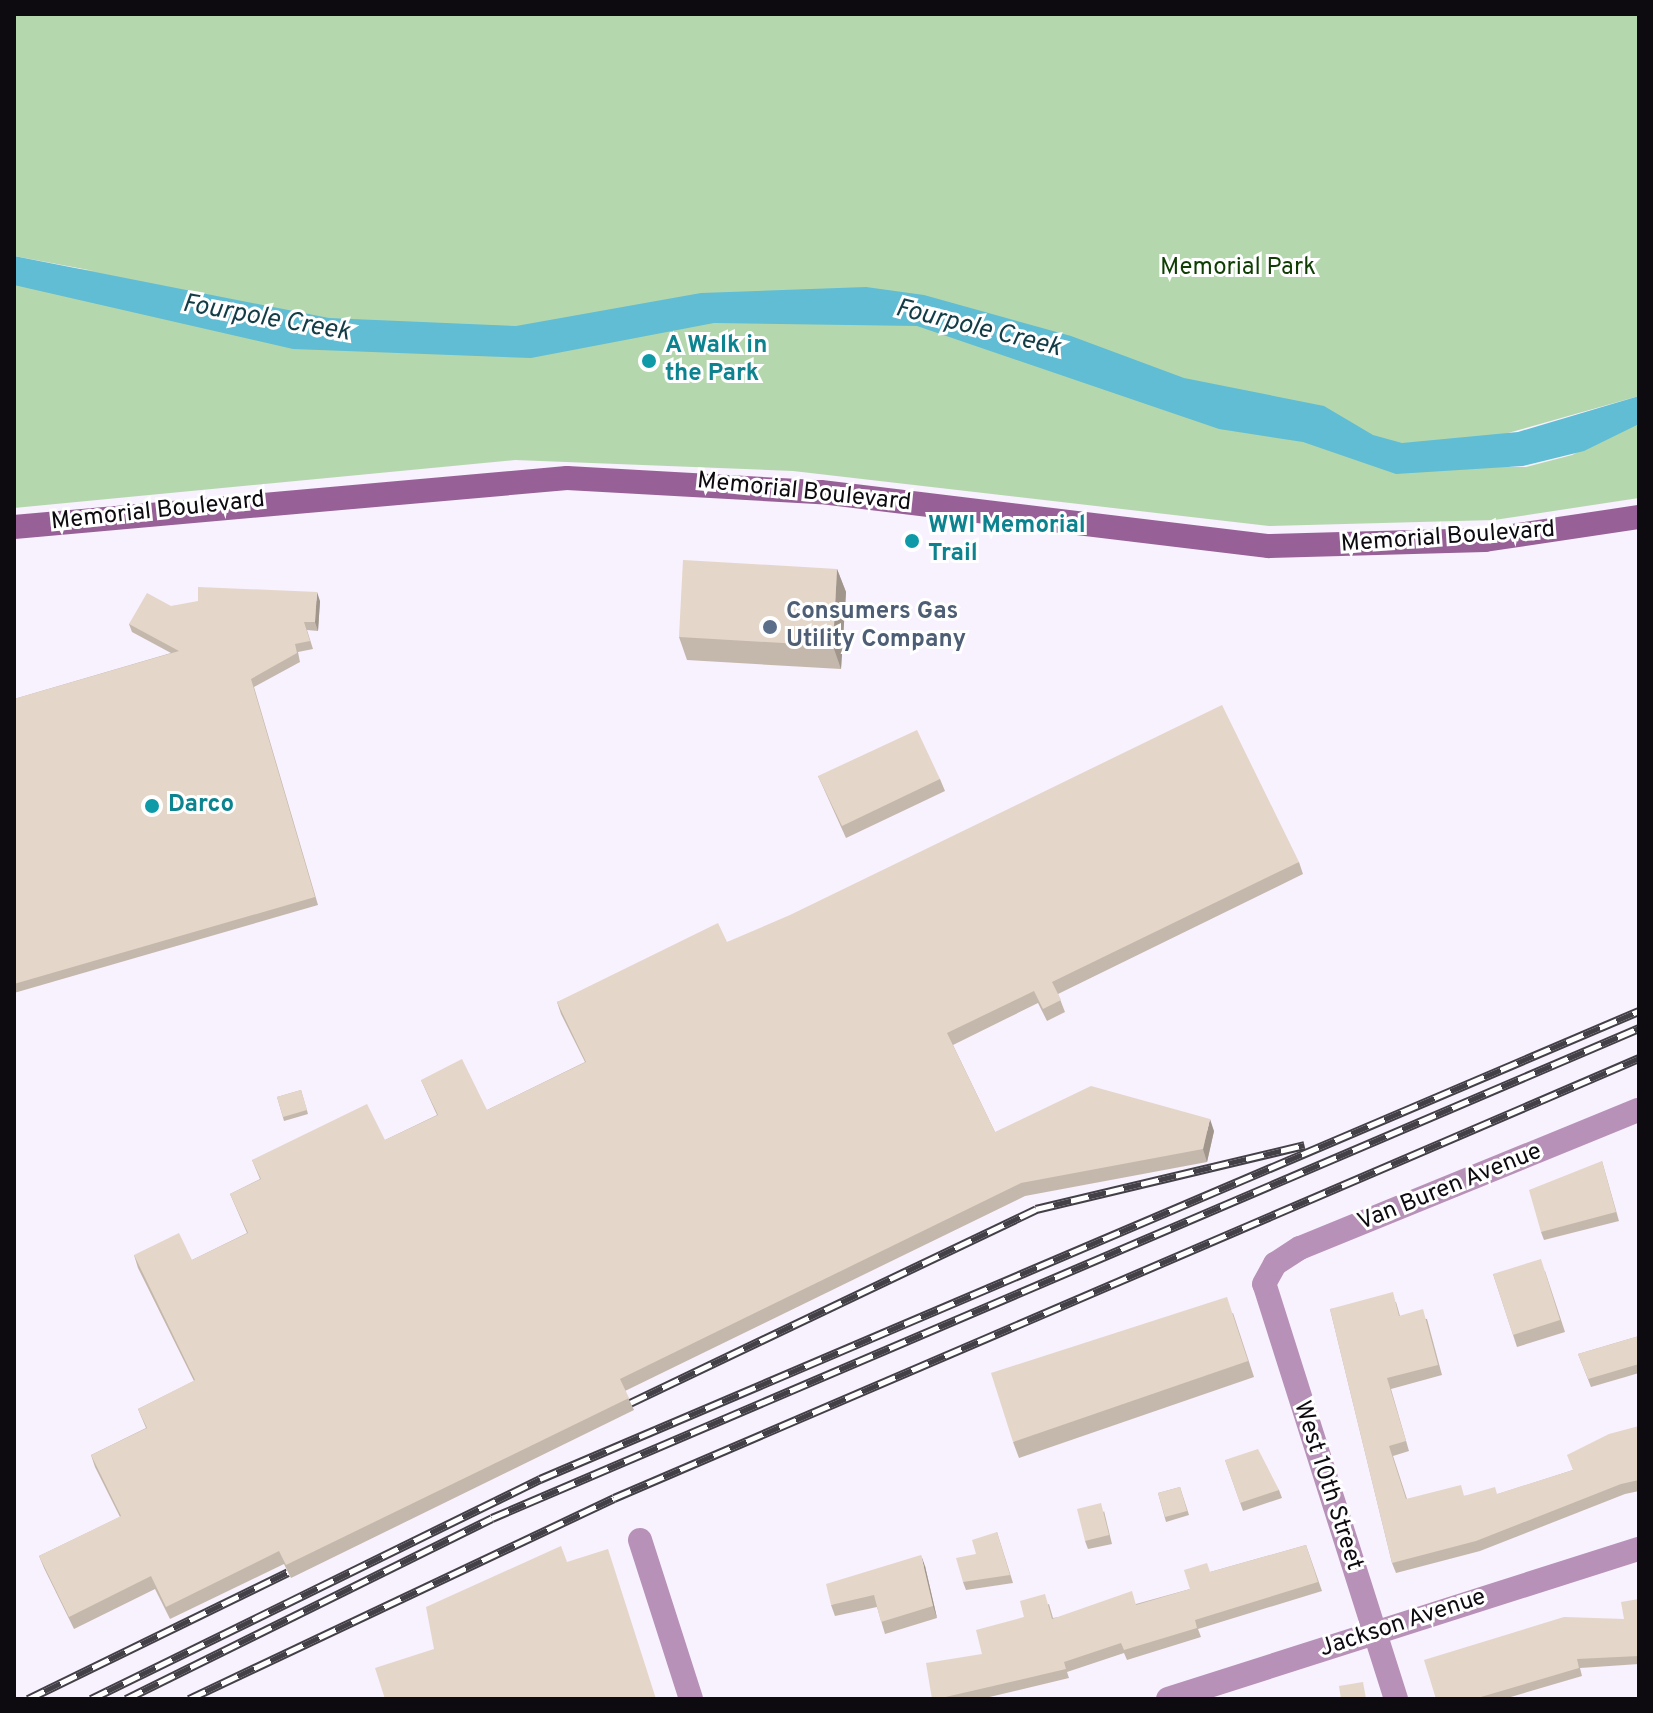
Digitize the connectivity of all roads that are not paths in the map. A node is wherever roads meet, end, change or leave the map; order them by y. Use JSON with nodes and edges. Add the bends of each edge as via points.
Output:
{"nodes":[{"id":1,"x":1639,"y":517,"type":"edge"},
{"id":2,"x":14,"y":527,"type":"edge"},
{"id":3,"x":1639,"y":1110,"type":"edge"},
{"id":4,"x":1268,"y":1274,"type":"joint"},
{"id":5,"x":640,"y":1540,"type":"dead end"},
{"id":6,"x":1639,"y":1549,"type":"edge"},
{"id":7,"x":1375,"y":1633,"type":"junction"},
{"id":8,"x":691,"y":1699,"type":"edge"},
{"id":9,"x":1168,"y":1699,"type":"edge"},
{"id":10,"x":1396,"y":1699,"type":"edge"}],
"edges":[{"from":1,"to":2,"type":"street","name":"Memorial Boulevard","via":[[1485,540],[1269,546],[821,492],[567,478]]},
{"from":3,"to":4,"type":"street","name":"Van Buren Avenue","via":[[1300,1248]]},
{"from":4,"to":7,"type":"street","name":"West 10th Street","via":[[1264,1296]]},
{"from":5,"to":8,"type":"street"},
{"from":6,"to":7,"type":"street","name":"Jackson Avenue"},
{"from":7,"to":9,"type":"street","name":"Jackson Avenue"},
{"from":7,"to":10,"type":"street","name":"West 10th Street"}]}
